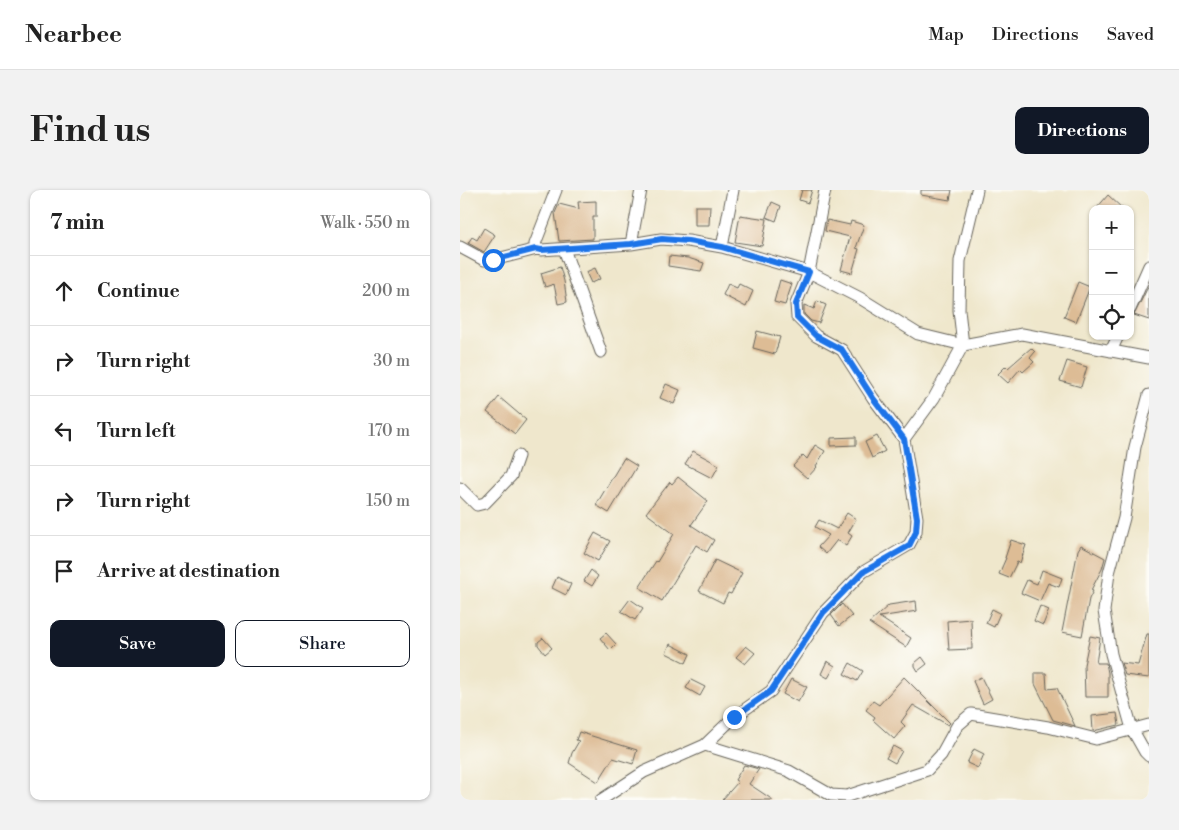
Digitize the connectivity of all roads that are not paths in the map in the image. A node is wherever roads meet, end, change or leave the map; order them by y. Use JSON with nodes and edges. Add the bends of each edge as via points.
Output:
{"nodes":[{"id":1,"x":556,"y":190,"type":"edge"},
{"id":2,"x":641,"y":190,"type":"edge"},
{"id":3,"x":733,"y":190,"type":"edge"},
{"id":4,"x":825,"y":190,"type":"edge"},
{"id":5,"x":977,"y":190,"type":"edge"},
{"id":6,"x":631,"y":244,"type":"junction"},
{"id":7,"x":460,"y":247,"type":"edge"},
{"id":8,"x":722,"y":247,"type":"junction"},
{"id":9,"x":536,"y":249,"type":"junction"},
{"id":10,"x":564,"y":249,"type":"junction"},
{"id":11,"x":1149,"y":266,"type":"edge"},
{"id":12,"x":809,"y":272,"type":"junction"},
{"id":13,"x":1134,"y":300,"type":"edge"},
{"id":14,"x":1116,"y":340,"type":"edge"},
{"id":15,"x":963,"y":345,"type":"junction"},
{"id":16,"x":601,"y":352,"type":"dead end"},
{"id":17,"x":1111,"y":352,"type":"junction"},
{"id":18,"x":1149,"y":358,"type":"edge"},
{"id":19,"x":1149,"y":395,"type":"edge"},
{"id":20,"x":904,"y":439,"type":"junction"},
{"id":21,"x":518,"y":456,"type":"dead end"},
{"id":22,"x":460,"y":488,"type":"edge"},
{"id":23,"x":1149,"y":725,"type":"edge"},
{"id":24,"x":1132,"y":729,"type":"junction"},
{"id":25,"x":705,"y":745,"type":"junction"},
{"id":26,"x":1149,"y":756,"type":"edge"},
{"id":27,"x":601,"y":800,"type":"edge"}],
"edges":[{"from":1,"to":9,"type":"street","via":[[535,244]]},
{"from":2,"to":6,"type":"street"},
{"from":3,"to":8,"type":"street"},
{"from":4,"to":12,"type":"street"},
{"from":5,"to":15,"type":"street","via":[[960,261],[959,310]]},
{"from":6,"to":8,"type":"street","via":[[662,239]]},
{"from":6,"to":10,"type":"street"},
{"from":7,"to":9,"type":"street","via":[[484,260]]},
{"from":8,"to":12,"type":"street"},
{"from":9,"to":10,"type":"street"},
{"from":10,"to":16,"type":"street"},
{"from":11,"to":13,"type":"street"},
{"from":12,"to":15,"type":"street","via":[[860,298],[918,334]]},
{"from":12,"to":20,"type":"street","via":[[796,304],[797,317],[816,336],[842,350]]},
{"from":14,"to":17,"type":"street"},
{"from":15,"to":17,"type":"street","via":[[1022,334]]},
{"from":15,"to":20,"type":"street","via":[[934,398]]},
{"from":17,"to":18,"type":"street"},
{"from":19,"to":24,"type":"street","via":[[1135,447],[1104,611],[1111,654]]},
{"from":20,"to":25,"type":"street","via":[[917,518],[916,532],[909,546],[863,572],[823,613],[771,691],[734,717]]},
{"from":21,"to":22,"type":"street","via":[[511,476],[485,503],[477,505]]},
{"from":23,"to":24,"type":"street"},
{"from":24,"to":25,"type":"street","via":[[1096,739],[971,714],[957,726],[941,755],[927,770],[847,796],[831,795],[789,771]]},
{"from":24,"to":26,"type":"street"},
{"from":25,"to":27,"type":"street","via":[[644,772]]}]}
